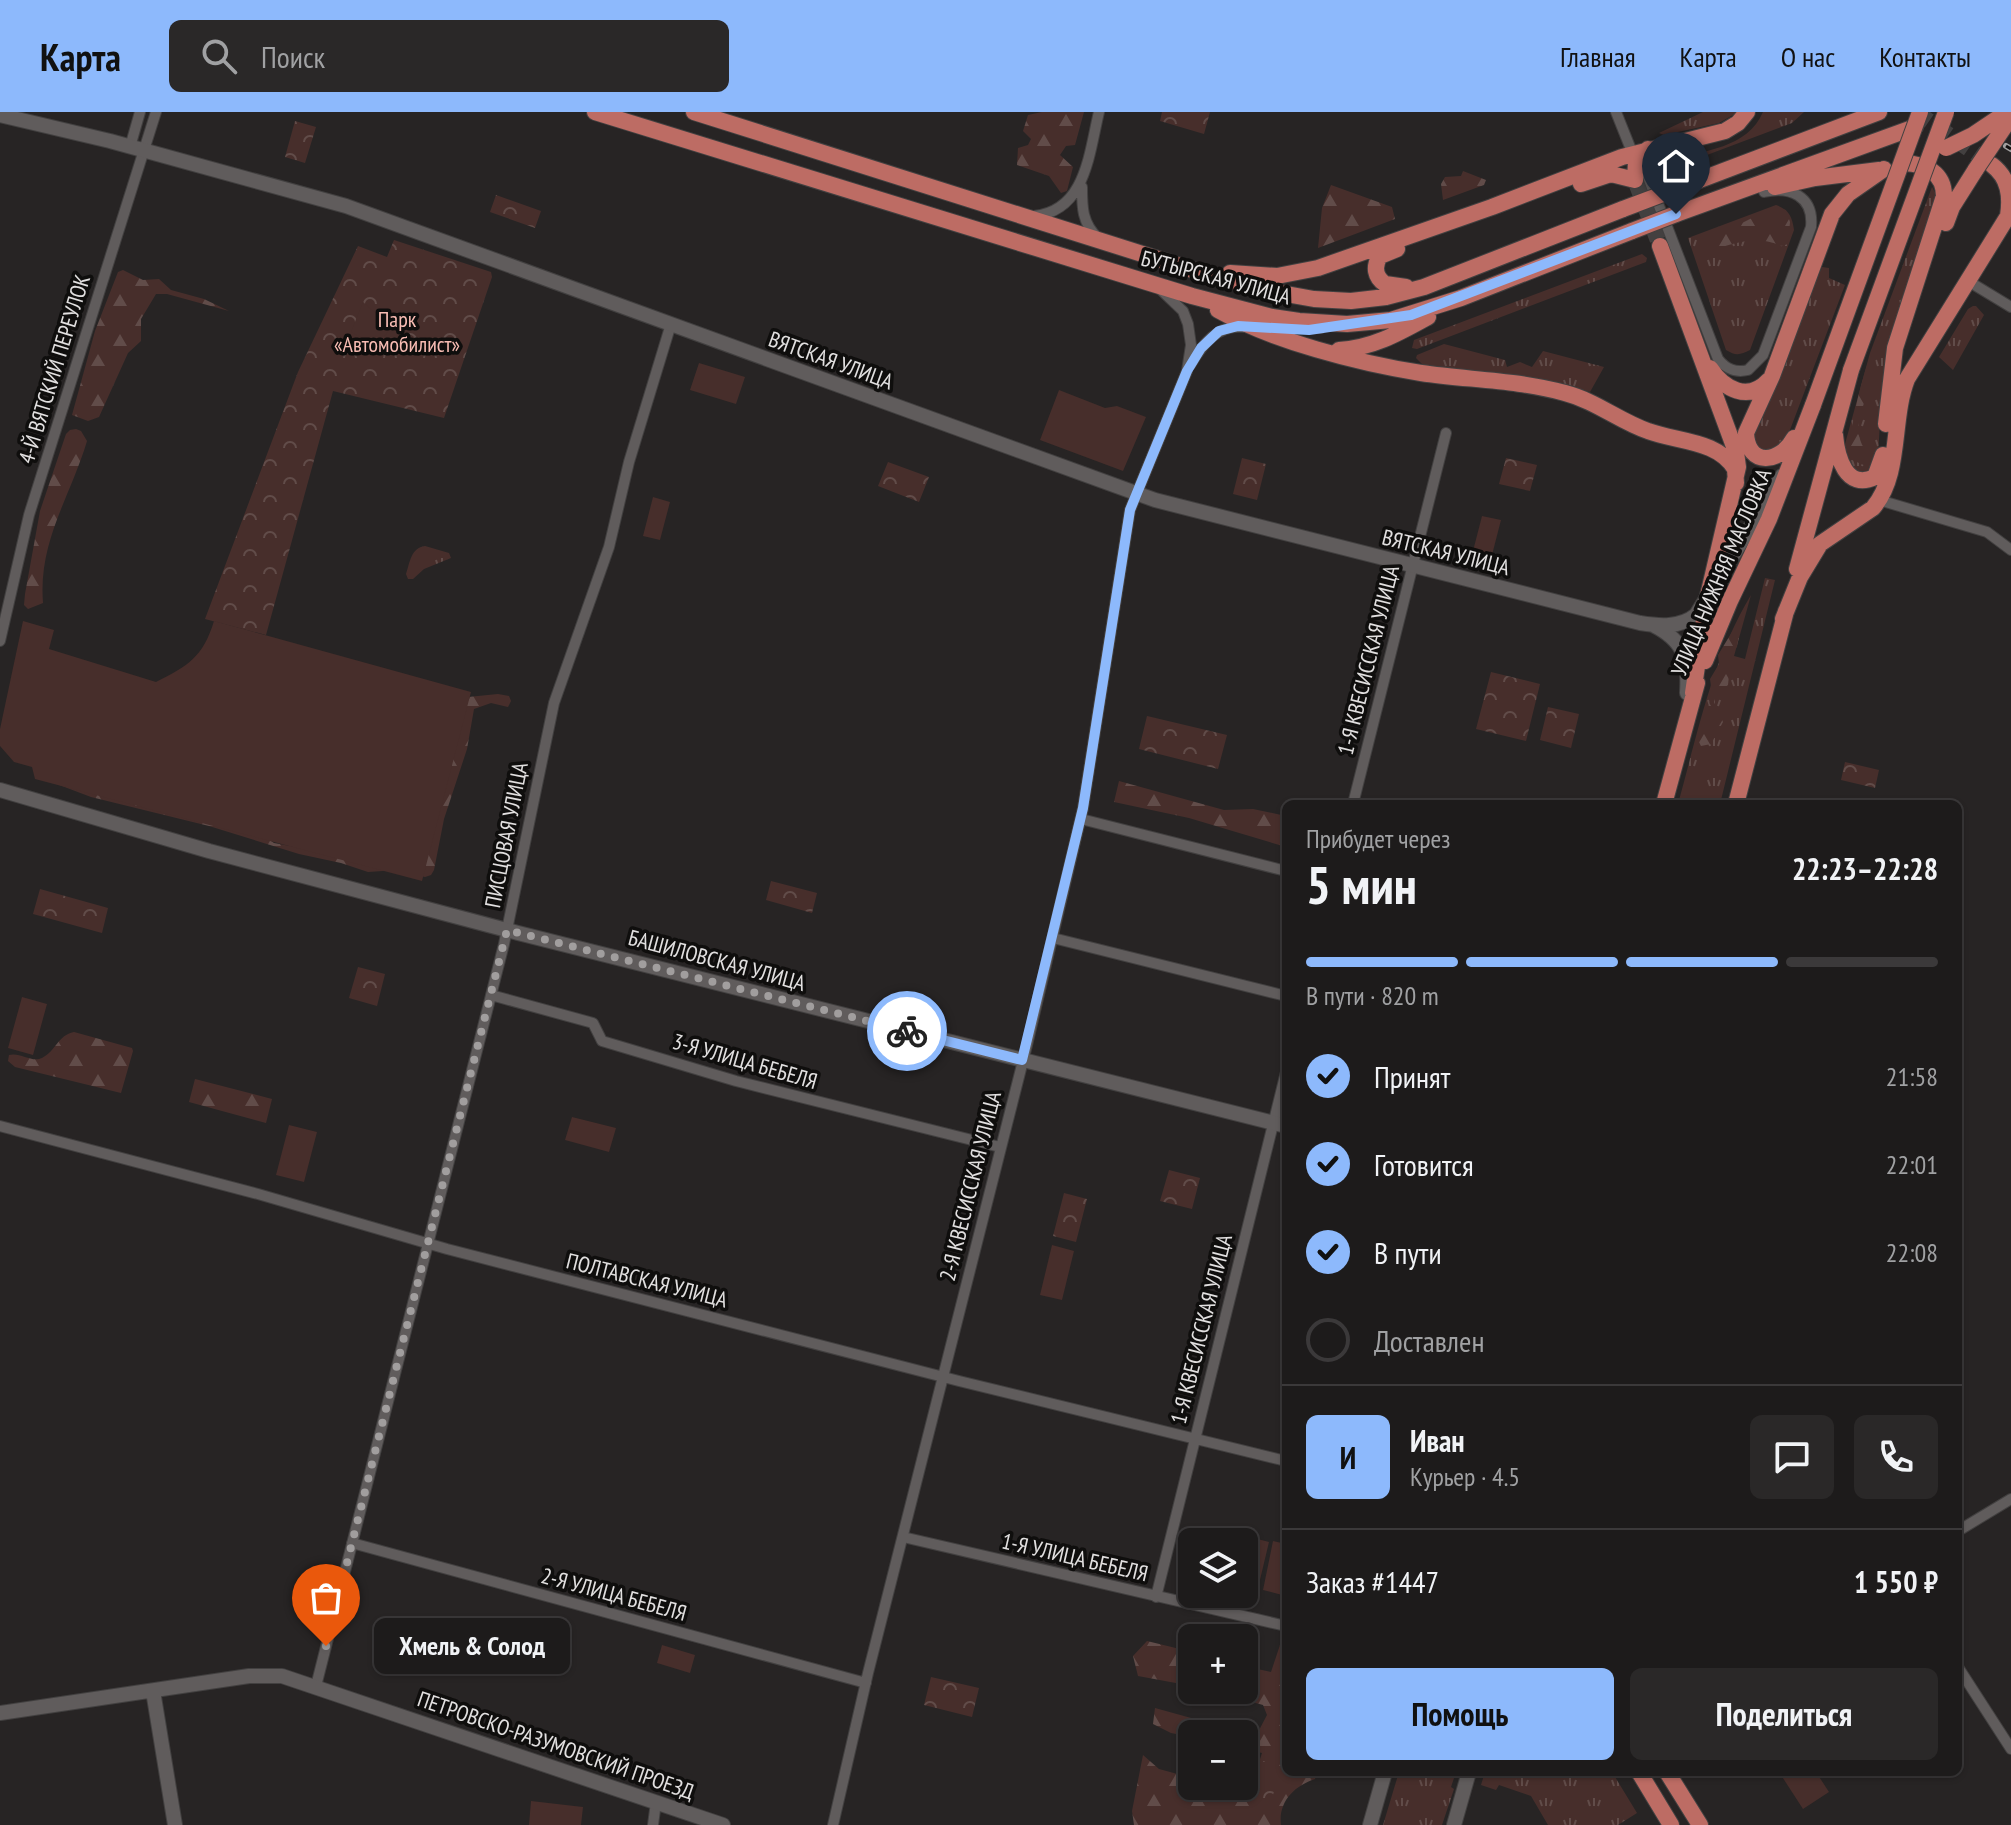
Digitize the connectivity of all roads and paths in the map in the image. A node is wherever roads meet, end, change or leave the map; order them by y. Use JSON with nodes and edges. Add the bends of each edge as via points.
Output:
{"nodes":[{"id":1,"x":140,"y":112,"type":"edge"},
{"id":2,"x":156,"y":112,"type":"edge"},
{"id":3,"x":595,"y":112,"type":"edge"},
{"id":4,"x":694,"y":112,"type":"edge"},
{"id":5,"x":1099,"y":112,"type":"edge"},
{"id":6,"x":1616,"y":112,"type":"edge"},
{"id":7,"x":1747,"y":112,"type":"edge"},
{"id":8,"x":1850,"y":112,"type":"edge"},
{"id":9,"x":1879,"y":112,"type":"edge"},
{"id":10,"x":1946,"y":112,"type":"edge"},
{"id":11,"x":1958,"y":112,"type":"edge"},
{"id":12,"x":2007,"y":112,"type":"edge"},
{"id":13,"x":0,"y":115,"type":"edge"},
{"id":14,"x":2011,"y":117,"type":"edge"},
{"id":15,"x":1918,"y":119,"type":"edge"},
{"id":16,"x":1830,"y":131,"type":"junction"},
{"id":17,"x":1655,"y":147,"type":"junction"},
{"id":18,"x":138,"y":148,"type":"junction"},
{"id":19,"x":1634,"y":158,"type":"junction"},
{"id":20,"x":1904,"y":163,"type":"junction"},
{"id":21,"x":1984,"y":167,"type":"junction"},
{"id":22,"x":1884,"y":169,"type":"junction"},
{"id":23,"x":1613,"y":174,"type":"junction"},
{"id":24,"x":1082,"y":182,"type":"junction"},
{"id":25,"x":1764,"y":192,"type":"junction"},
{"id":26,"x":1723,"y":197,"type":"junction"},
{"id":27,"x":1024,"y":217,"type":"junction"},
{"id":28,"x":1102,"y":242,"type":"junction"},
{"id":29,"x":1666,"y":242,"type":"junction"},
{"id":30,"x":1196,"y":271,"type":"junction"},
{"id":31,"x":1968,"y":281,"type":"junction"},
{"id":32,"x":1153,"y":284,"type":"junction"},
{"id":33,"x":1424,"y":287,"type":"junction"},
{"id":34,"x":1192,"y":296,"type":"junction"},
{"id":35,"x":1461,"y":298,"type":"junction"},
{"id":36,"x":2011,"y":307,"type":"edge"},
{"id":37,"x":671,"y":324,"type":"junction"},
{"id":38,"x":1347,"y":324,"type":"junction"},
{"id":39,"x":1253,"y":328,"type":"junction"},
{"id":40,"x":1697,"y":342,"type":"junction"},
{"id":41,"x":1318,"y":348,"type":"junction"},
{"id":42,"x":1187,"y":371,"type":"junction"},
{"id":43,"x":1772,"y":376,"type":"junction"},
{"id":44,"x":1813,"y":405,"type":"junction"},
{"id":45,"x":1837,"y":414,"type":"junction"},
{"id":46,"x":1896,"y":426,"type":"junction"},
{"id":47,"x":1446,"y":433,"type":"dead end"},
{"id":48,"x":1793,"y":459,"type":"junction"},
{"id":49,"x":1736,"y":483,"type":"junction"},
{"id":50,"x":1136,"y":494,"type":"junction"},
{"id":51,"x":1879,"y":500,"type":"junction"},
{"id":52,"x":2011,"y":550,"type":"edge"},
{"id":53,"x":1412,"y":566,"type":"junction"},
{"id":54,"x":1707,"y":600,"type":"junction"},
{"id":55,"x":1783,"y":619,"type":"junction"},
{"id":56,"x":1652,"y":625,"type":"junction"},
{"id":57,"x":0,"y":641,"type":"edge"},
{"id":58,"x":1693,"y":693,"type":"junction"},
{"id":59,"x":1686,"y":717,"type":"junction"},
{"id":60,"x":0,"y":790,"type":"edge"},
{"id":61,"x":1354,"y":800,"type":"edge"},
{"id":62,"x":1665,"y":800,"type":"edge"},
{"id":63,"x":1737,"y":800,"type":"edge"},
{"id":64,"x":1081,"y":819,"type":"junction"},
{"id":65,"x":1282,"y":870,"type":"edge"},
{"id":66,"x":507,"y":930,"type":"junction"},
{"id":67,"x":1053,"y":938,"type":"junction"},
{"id":68,"x":491,"y":995,"type":"junction"},
{"id":69,"x":1282,"y":995,"type":"edge"},
{"id":70,"x":1022,"y":1060,"type":"junction"},
{"id":71,"x":1280,"y":1124,"type":"edge"},
{"id":72,"x":0,"y":1126,"type":"edge"},
{"id":73,"x":1000,"y":1147,"type":"junction"},
{"id":74,"x":428,"y":1243,"type":"junction"},
{"id":75,"x":942,"y":1377,"type":"junction"},
{"id":76,"x":1195,"y":1439,"type":"junction"},
{"id":77,"x":1282,"y":1460,"type":"edge"},
{"id":78,"x":2011,"y":1499,"type":"edge"},
{"id":79,"x":1962,"y":1529,"type":"edge"},
{"id":80,"x":903,"y":1537,"type":"junction"},
{"id":81,"x":352,"y":1543,"type":"junction"},
{"id":82,"x":1156,"y":1597,"type":"junction"},
{"id":83,"x":1282,"y":1625,"type":"edge"},
{"id":84,"x":1962,"y":1673,"type":"edge"},
{"id":85,"x":866,"y":1683,"type":"junction"},
{"id":86,"x":316,"y":1686,"type":"junction"},
{"id":87,"x":153,"y":1691,"type":"junction"},
{"id":88,"x":0,"y":1713,"type":"edge"},
{"id":89,"x":2011,"y":1749,"type":"edge"},
{"id":90,"x":1384,"y":1776,"type":"edge"},
{"id":91,"x":1468,"y":1776,"type":"edge"},
{"id":92,"x":1641,"y":1776,"type":"edge"},
{"id":93,"x":1669,"y":1776,"type":"edge"},
{"id":94,"x":656,"y":1802,"type":"junction"},
{"id":95,"x":175,"y":1825,"type":"edge"},
{"id":96,"x":653,"y":1825,"type":"edge"},
{"id":97,"x":723,"y":1825,"type":"edge"},
{"id":98,"x":833,"y":1825,"type":"edge"},
{"id":99,"x":1370,"y":1825,"type":"edge"},
{"id":100,"x":1454,"y":1825,"type":"edge"},
{"id":101,"x":1671,"y":1825,"type":"edge"},
{"id":102,"x":1700,"y":1825,"type":"edge"}],
"edges":[{"from":1,"to":18,"type":"street","name":"4-Й ВЯТСКИЙ ПЕРЕУЛОК"},
{"from":2,"to":18,"type":"street","name":"4-Й ВЯТСКИЙ ПЕРЕУЛОК"},
{"from":3,"to":32,"type":"main road","name":"БУТЫРСКАЯ УЛИЦА"},
{"from":4,"to":27,"type":"main road","name":"БУТЫРСКАЯ УЛИЦА"},
{"from":5,"to":24,"type":"street"},
{"from":6,"to":19,"type":"street"},
{"from":7,"to":17,"type":"main road","via":[[1725,131]]},
{"from":8,"to":16,"type":"main road"},
{"from":9,"to":16,"type":"main road","name":"БУТЫРСКАЯ УЛИЦА"},
{"from":10,"to":45,"type":"main road","bridge":true},
{"from":11,"to":15,"type":"main road","name":"БУТЫРСКАЯ УЛИЦА","bridge":true},
{"from":12,"to":20,"type":"main road","bridge":true,"via":[[1973,135]]},
{"from":13,"to":18,"type":"street","name":"ВЯТСКАЯ УЛИЦА"},
{"from":14,"to":21,"type":"main road","bridge":true},
{"from":15,"to":26,"type":"main road","name":"БУТЫРСКАЯ УЛИЦА"},
{"from":15,"to":44,"type":"main road","bridge":true},
{"from":16,"to":33,"type":"main road","name":"БУТЫРСКАЯ УЛИЦА","bridge":true},
{"from":17,"to":19,"type":"main road"},
{"from":17,"to":29,"type":"street","via":[[1647,172]]},
{"from":18,"to":37,"type":"street","name":"ВЯТСКАЯ УЛИЦА","via":[[346,206]]},
{"from":18,"to":57,"type":"street","name":"4-Й ВЯТСКИЙ ПЕРЕУЛОК","via":[[29,515]]},
{"from":19,"to":23,"type":"street"},
{"from":19,"to":23,"type":"main road","via":[[1635,180]]},
{"from":19,"to":29,"type":"street"},
{"from":19,"to":30,"type":"main road","via":[[1318,268],[1270,276]]},
{"from":20,"to":22,"type":"main road"},
{"from":20,"to":45,"type":"main road","via":[[1937,174],[1944,196],[1895,348],[1882,457],[1873,479],[1857,479],[1844,471],[1836,448]]},
{"from":21,"to":31,"type":"main road","via":[[1999,171],[2007,184],[2010,210]]},
{"from":21,"to":46,"type":"main road","via":[[1948,216],[1903,350]]},
{"from":22,"to":25,"type":"main road","via":[[1815,178]]},
{"from":22,"to":43,"type":"main road","via":[[1848,194],[1832,214]]},
{"from":23,"to":33,"type":"main road","via":[[1377,260],[1376,274],[1385,284]]},
{"from":24,"to":27,"type":"street","via":[[1057,209]]},
{"from":24,"to":28,"type":"street","via":[[1086,222]]},
{"from":25,"to":26,"type":"main road"},
{"from":25,"to":29,"type":"street","via":[[1782,189],[1800,195],[1812,218],[1763,355],[1748,370],[1734,371],[1718,359]]},
{"from":26,"to":35,"type":"main road","name":"БУТЫРСКАЯ УЛИЦА","bridge":true},
{"from":27,"to":28,"type":"main road","name":"БУТЫРСКАЯ УЛИЦА"},
{"from":28,"to":30,"type":"main road","name":"БУТЫРСКАЯ УЛИЦА"},
{"from":29,"to":40,"type":"main road"},
{"from":30,"to":33,"type":"main road","name":"БУТЫРСКАЯ УЛИЦА","via":[[1281,294],[1336,301]]},
{"from":31,"to":36,"type":"street"},
{"from":31,"to":46,"type":"main road","via":[[1907,379]]},
{"from":32,"to":34,"type":"main road","name":"БУТЫРСКАЯ УЛИЦА"},
{"from":32,"to":42,"type":"street","name":"2-Я КВЕСИССКАЯ УЛИЦА","via":[[1183,311],[1191,345]]},
{"from":34,"to":38,"type":"main road","name":"БУТЫРСКАЯ УЛИЦА","via":[[1272,317]]},
{"from":34,"to":39,"type":"main road"},
{"from":35,"to":38,"type":"main road","name":"БУТЫРСКАЯ УЛИЦА","via":[[1401,318]]},
{"from":35,"to":41,"type":"main road","via":[[1387,339],[1359,348]]},
{"from":37,"to":50,"type":"street","name":"ВЯТСКАЯ УЛИЦА"},
{"from":37,"to":66,"type":"street","name":"ПИСЦОВАЯ УЛИЦА","via":[[609,547],[554,703]]},
{"from":38,"to":39,"type":"street","name":"2-Я КВЕСИССКАЯ УЛИЦА","via":[[1309,330]]},
{"from":39,"to":41,"type":"main road"},
{"from":39,"to":42,"type":"street","name":"2-Я КВЕСИССКАЯ УЛИЦА","via":[[1219,331]]},
{"from":40,"to":43,"type":"main road","via":[[1717,378],[1732,390],[1754,391]]},
{"from":40,"to":49,"type":"main road","via":[[1736,452]]},
{"from":41,"to":49,"type":"main road","via":[[1419,372],[1539,387],[1588,400],[1648,431],[1720,453],[1735,469]]},
{"from":42,"to":50,"type":"street","name":"2-Я КВЕСИССКАЯ УЛИЦА"},
{"from":43,"to":44,"type":"main road","via":[[1746,433],[1755,454],[1771,458],[1786,451]]},
{"from":44,"to":48,"type":"main road","name":"УЛИЦА НИЖНЯЯ МАСЛОВКА"},
{"from":45,"to":55,"type":"main road"},
{"from":46,"to":51,"type":"main road","via":[[1889,475]]},
{"from":47,"to":53,"type":"street","name":"1-Я КВЕСИССКАЯ УЛИЦА"},
{"from":48,"to":54,"type":"street"},
{"from":48,"to":58,"type":"main road","name":"УЛИЦА НИЖНЯЯ МАСЛОВКА"},
{"from":49,"to":54,"type":"main road"},
{"from":50,"to":53,"type":"street","name":"ВЯТСКАЯ УЛИЦА"},
{"from":50,"to":64,"type":"street","name":"2-Я КВЕСИССКАЯ УЛИЦА"},
{"from":51,"to":52,"type":"street","via":[[1987,532]]},
{"from":51,"to":55,"type":"main road","via":[[1820,544]]},
{"from":53,"to":56,"type":"street","name":"ВЯТСКАЯ УЛИЦА"},
{"from":53,"to":61,"type":"street","name":"1-Я КВЕСИССКАЯ УЛИЦА"},
{"from":54,"to":56,"type":"street","name":"ВЯТСКАЯ УЛИЦА","via":[[1683,622]]},
{"from":54,"to":58,"type":"main road"},
{"from":55,"to":63,"type":"main road"},
{"from":56,"to":59,"type":"street","name":"ВЯТСКАЯ УЛИЦА","via":[[1671,635],[1682,650],[1688,675]]},
{"from":58,"to":59,"type":"main road","name":"УЛИЦА НИЖНЯЯ МАСЛОВКА"},
{"from":59,"to":62,"type":"main road","name":"УЛИЦА НИЖНЯЯ МАСЛОВКА"},
{"from":60,"to":66,"type":"street","name":"БАШИЛОВСКАЯ УЛИЦА"},
{"from":64,"to":65,"type":"street"},
{"from":64,"to":67,"type":"street","name":"2-Я КВЕСИССКАЯ УЛИЦА"},
{"from":66,"to":68,"type":"street","name":"ПИСЦОВАЯ УЛИЦА"},
{"from":66,"to":70,"type":"street","name":"БАШИЛОВСКАЯ УЛИЦА"},
{"from":67,"to":69,"type":"street"},
{"from":67,"to":70,"type":"street","name":"2-Я КВЕСИССКАЯ УЛИЦА"},
{"from":68,"to":73,"type":"street","name":"3-Я УЛИЦА БЕБЕЛЯ","via":[[593,1023],[602,1041],[736,1081]]},
{"from":68,"to":74,"type":"street","name":"ПИСЦОВАЯ УЛИЦА"},
{"from":70,"to":71,"type":"street","name":"БАШИЛОВСКАЯ УЛИЦА"},
{"from":70,"to":73,"type":"street","name":"2-Я КВЕСИССКАЯ УЛИЦА"},
{"from":71,"to":76,"type":"street","name":"1-Я КВЕСИССКАЯ УЛИЦА"},
{"from":72,"to":74,"type":"street","name":"ПОЛТАВСКАЯ УЛИЦА"},
{"from":73,"to":75,"type":"street","name":"2-Я КВЕСИССКАЯ УЛИЦА"},
{"from":74,"to":75,"type":"street","name":"ПОЛТАВСКАЯ УЛИЦА"},
{"from":74,"to":81,"type":"street","name":"ПИСЦОВАЯ УЛИЦА"},
{"from":75,"to":76,"type":"street","name":"ПОЛТАВСКАЯ УЛИЦА"},
{"from":75,"to":80,"type":"street","name":"2-Я КВЕСИССКАЯ УЛИЦА"},
{"from":76,"to":77,"type":"street","name":"ПОЛТАВСКАЯ УЛИЦА"},
{"from":76,"to":82,"type":"street","name":"1-Я КВЕСИССКАЯ УЛИЦА"},
{"from":78,"to":79,"type":"street"},
{"from":80,"to":82,"type":"street","name":"1-Я УЛИЦА БЕБЕЛЯ"},
{"from":80,"to":85,"type":"street","name":"2-Я КВЕСИССКАЯ УЛИЦА"},
{"from":81,"to":85,"type":"street","name":"2-Я УЛИЦА БЕБЕЛЯ"},
{"from":81,"to":86,"type":"street","name":"ПИСЦОВАЯ УЛИЦА"},
{"from":82,"to":83,"type":"street","name":"1-Я УЛИЦА БЕБЕЛЯ"},
{"from":84,"to":89,"type":"street"},
{"from":85,"to":98,"type":"street","name":"2-Я КВЕСИССКАЯ УЛИЦА"},
{"from":86,"to":87,"type":"street","name":"ПЕТРОВСКО-РАЗУМОВСКИЙ ПРОЕЗД","via":[[266,1675]]},
{"from":86,"to":94,"type":"street","name":"ПЕТРОВСКО-РАЗУМОВСКИЙ ПРОЕЗД"},
{"from":87,"to":88,"type":"street","name":"ПЕТРОВСКО-РАЗУМОВСКИЙ ПРОЕЗД"},
{"from":87,"to":95,"type":"street"},
{"from":90,"to":99,"type":"street"},
{"from":91,"to":100,"type":"street"},
{"from":92,"to":101,"type":"main road"},
{"from":93,"to":102,"type":"main road"},
{"from":94,"to":96,"type":"street"},
{"from":94,"to":97,"type":"street","name":"ПЕТРОВСКО-РАЗУМОВСКИЙ ПРОЕЗД"}]}
